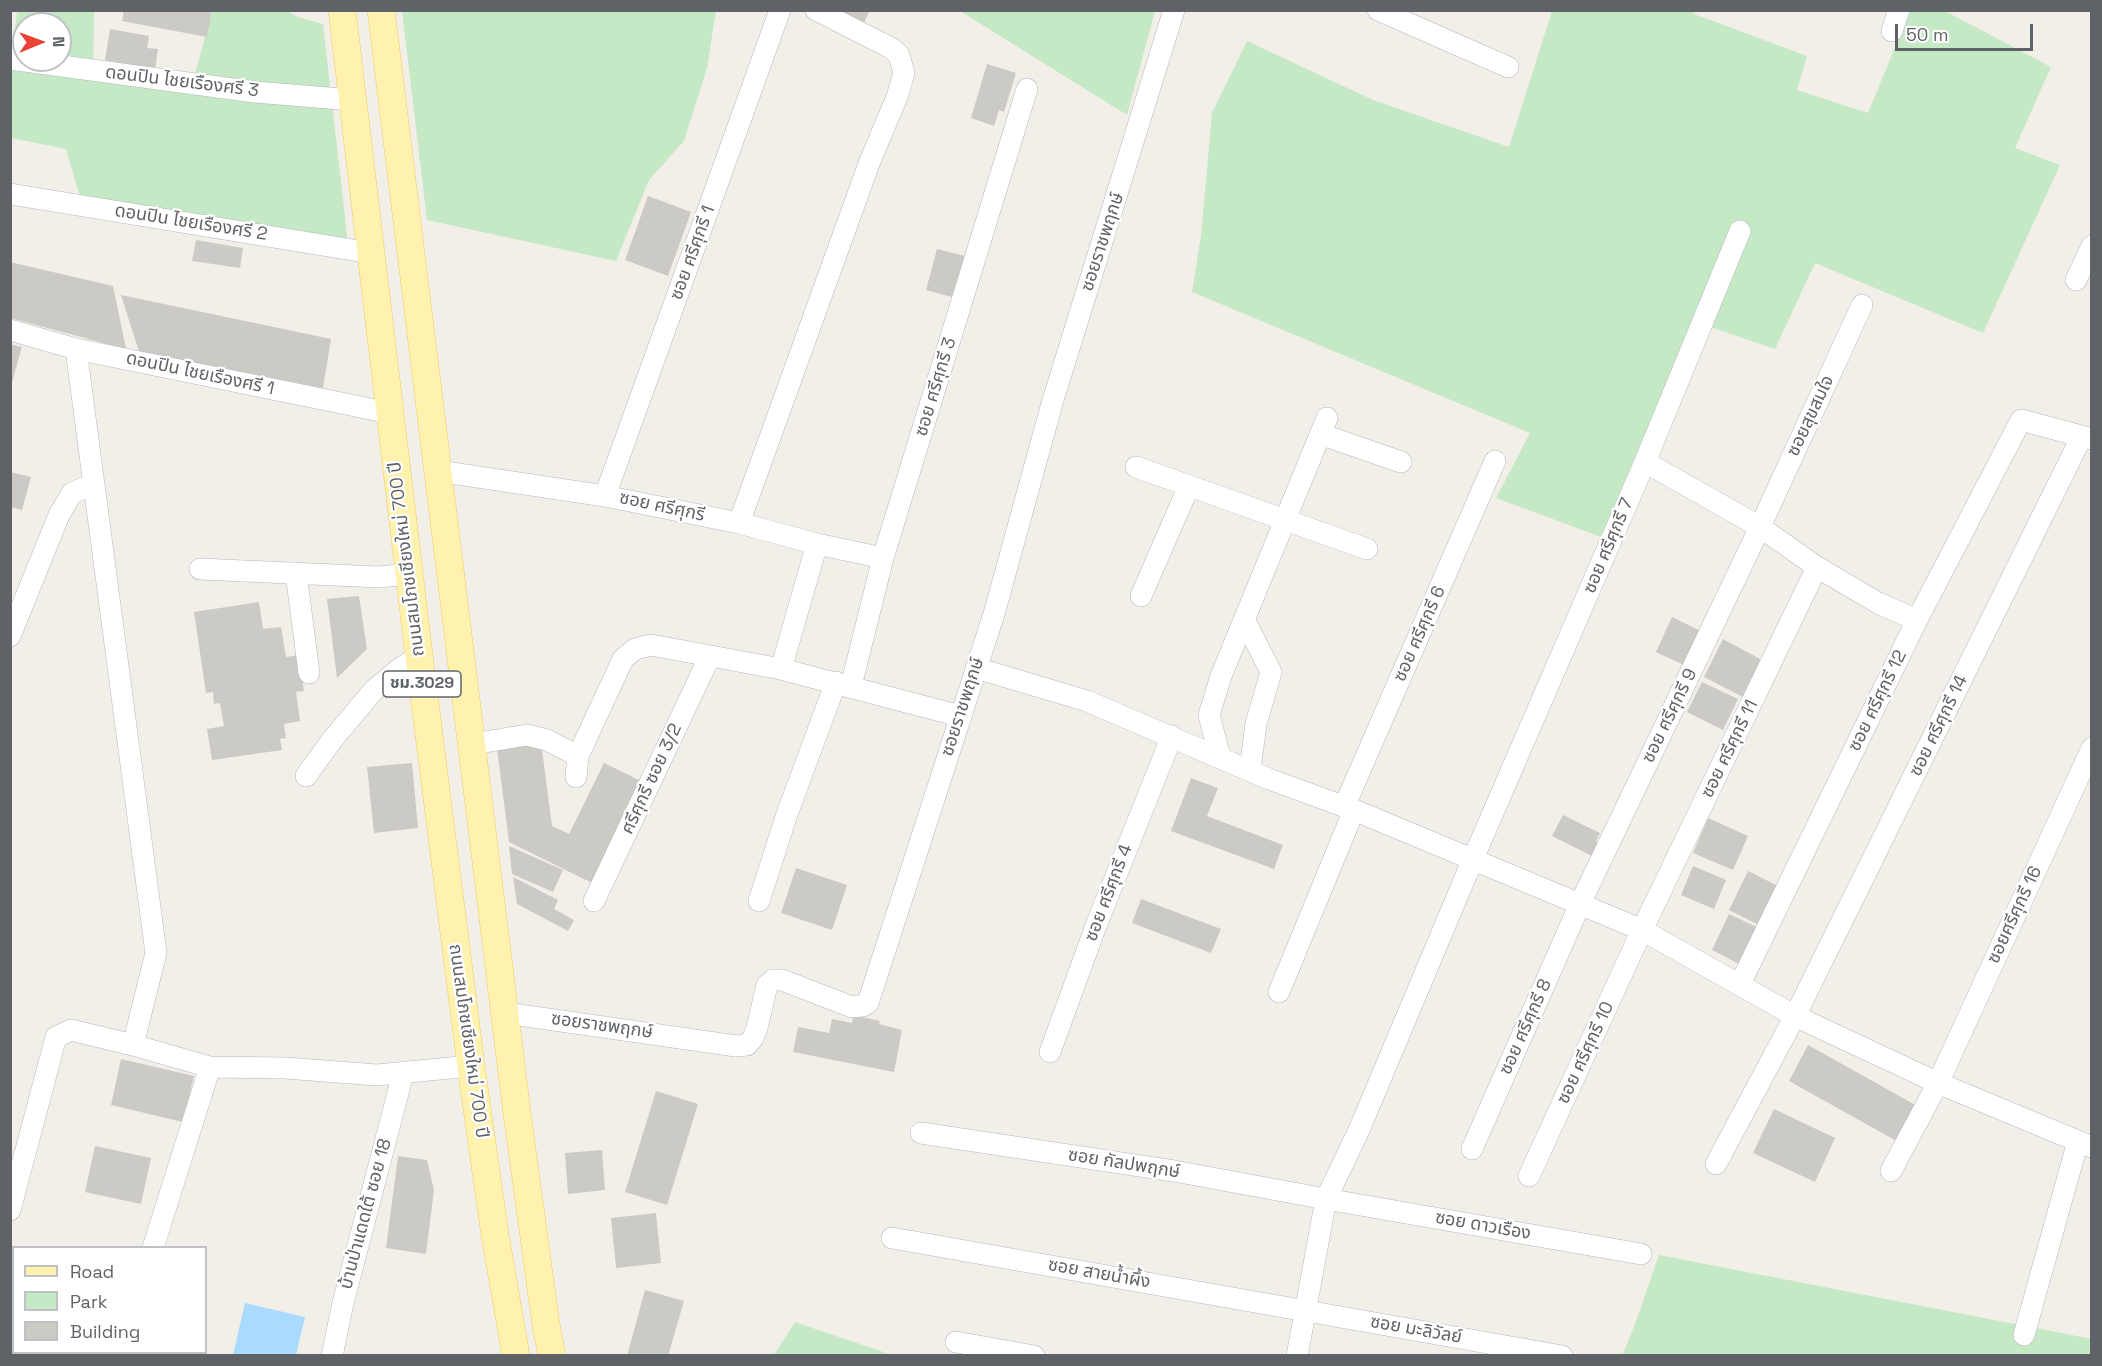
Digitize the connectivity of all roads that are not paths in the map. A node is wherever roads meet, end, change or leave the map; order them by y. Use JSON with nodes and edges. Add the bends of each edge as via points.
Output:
{"nodes":[{"id":1,"x":342,"y":10,"type":"edge"},
{"id":2,"x":381,"y":10,"type":"edge"},
{"id":3,"x":780,"y":10,"type":"edge"},
{"id":4,"x":816,"y":10,"type":"edge"},
{"id":5,"x":1174,"y":10,"type":"edge"},
{"id":6,"x":1378,"y":10,"type":"edge"},
{"id":7,"x":1899,"y":10,"type":"edge"},
{"id":8,"x":1425,"y":20,"type":"edge"},
{"id":9,"x":1892,"y":31,"type":"dead end"},
{"id":10,"x":10,"y":59,"type":"edge"},
{"id":11,"x":1508,"y":67,"type":"dead end"},
{"id":12,"x":1027,"y":89,"type":"dead end"},
{"id":13,"x":353,"y":100,"type":"junction"},
{"id":14,"x":10,"y":194,"type":"edge"},
{"id":15,"x":1740,"y":231,"type":"dead end"},
{"id":16,"x":2091,"y":246,"type":"edge"},
{"id":17,"x":371,"y":253,"type":"junction"},
{"id":18,"x":2076,"y":280,"type":"dead end"},
{"id":19,"x":1862,"y":305,"type":"dead end"},
{"id":20,"x":10,"y":330,"type":"edge"},
{"id":21,"x":76,"y":349,"type":"junction"},
{"id":22,"x":390,"y":414,"type":"junction"},
{"id":23,"x":2087,"y":437,"type":"edge"},
{"id":24,"x":1496,"y":461,"type":"dead end"},
{"id":25,"x":1401,"y":462,"type":"dead end"},
{"id":26,"x":1645,"y":462,"type":"junction"},
{"id":27,"x":1136,"y":467,"type":"dead end"},
{"id":28,"x":438,"y":471,"type":"junction"},
{"id":29,"x":93,"y":484,"type":"junction"},
{"id":30,"x":1189,"y":486,"type":"junction"},
{"id":31,"x":605,"y":496,"type":"junction"},
{"id":32,"x":1286,"y":520,"type":"junction"},
{"id":33,"x":739,"y":523,"type":"junction"},
{"id":34,"x":1760,"y":527,"type":"junction"},
{"id":35,"x":817,"y":544,"type":"junction"},
{"id":36,"x":1367,"y":549,"type":"dead end"},
{"id":37,"x":884,"y":558,"type":"junction"},
{"id":38,"x":1817,"y":567,"type":"junction"},
{"id":39,"x":200,"y":569,"type":"dead end"},
{"id":40,"x":296,"y":573,"type":"junction"},
{"id":41,"x":409,"y":574,"type":"junction"},
{"id":42,"x":1142,"y":596,"type":"dead end"},
{"id":43,"x":1917,"y":620,"type":"junction"},
{"id":44,"x":1245,"y":621,"type":"junction"},
{"id":45,"x":10,"y":636,"type":"edge"},
{"id":46,"x":419,"y":656,"type":"junction"},
{"id":47,"x":710,"y":656,"type":"junction"},
{"id":48,"x":976,"y":668,"type":"junction"},
{"id":49,"x":782,"y":669,"type":"junction"},
{"id":50,"x":309,"y":674,"type":"dead end"},
{"id":51,"x":843,"y":684,"type":"junction"},
{"id":52,"x":960,"y":716,"type":"junction"},
{"id":53,"x":1172,"y":736,"type":"junction"},
{"id":54,"x":473,"y":744,"type":"junction"},
{"id":55,"x":2091,"y":748,"type":"edge"},
{"id":56,"x":1220,"y":757,"type":"junction"},
{"id":57,"x":1250,"y":770,"type":"junction"},
{"id":58,"x":306,"y":776,"type":"dead end"},
{"id":59,"x":1349,"y":809,"type":"junction"},
{"id":60,"x":1473,"y":859,"type":"junction"},
{"id":61,"x":594,"y":901,"type":"dead end"},
{"id":62,"x":759,"y":901,"type":"dead end"},
{"id":63,"x":1581,"y":904,"type":"junction"},
{"id":64,"x":1642,"y":930,"type":"junction"},
{"id":65,"x":1740,"y":984,"type":"junction"},
{"id":66,"x":1279,"y":992,"type":"dead end"},
{"id":67,"x":505,"y":1012,"type":"junction"},
{"id":68,"x":1795,"y":1016,"type":"junction"},
{"id":69,"x":134,"y":1045,"type":"junction"},
{"id":70,"x":1050,"y":1052,"type":"dead end"},
{"id":71,"x":471,"y":1066,"type":"junction"},
{"id":72,"x":210,"y":1067,"type":"junction"},
{"id":73,"x":403,"y":1074,"type":"junction"},
{"id":74,"x":1938,"y":1083,"type":"junction"},
{"id":75,"x":921,"y":1133,"type":"dead end"},
{"id":76,"x":2085,"y":1144,"type":"edge"},
{"id":77,"x":1472,"y":1149,"type":"dead end"},
{"id":78,"x":17,"y":1157,"type":"edge"},
{"id":79,"x":1716,"y":1164,"type":"dead end"},
{"id":80,"x":1891,"y":1171,"type":"dead end"},
{"id":81,"x":1529,"y":1176,"type":"dead end"},
{"id":82,"x":14,"y":1178,"type":"edge"},
{"id":83,"x":1326,"y":1199,"type":"junction"},
{"id":84,"x":10,"y":1210,"type":"edge"},
{"id":85,"x":892,"y":1238,"type":"dead end"},
{"id":86,"x":154,"y":1246,"type":"edge"},
{"id":87,"x":1641,"y":1254,"type":"dead end"},
{"id":88,"x":1305,"y":1310,"type":"junction"},
{"id":89,"x":2024,"y":1335,"type":"dead end"},
{"id":90,"x":956,"y":1342,"type":"dead end"},
{"id":91,"x":332,"y":1356,"type":"edge"},
{"id":92,"x":516,"y":1356,"type":"edge"},
{"id":93,"x":552,"y":1356,"type":"edge"},
{"id":94,"x":1034,"y":1356,"type":"edge"},
{"id":95,"x":1297,"y":1356,"type":"edge"},
{"id":96,"x":1562,"y":1356,"type":"edge"}],
"edges":[{"from":1,"to":13,"type":"main road","name":"ถนนสมโภชเชียงใหม่ 700 ปี","number":"ชม.3029"},
{"from":2,"to":28,"type":"main road","number":"ชม.3029"},
{"from":3,"to":31,"type":"street","name":"ซอย ศรีศุกรี 1"},
{"from":4,"to":33,"type":"street","via":[[891,48],[899,55],[904,73]]},
{"from":5,"to":48,"type":"street","name":"ซอยราชพฤกษ์","via":[[1053,400]]},
{"from":6,"to":8,"type":"street"},
{"from":7,"to":9,"type":"street"},
{"from":8,"to":11,"type":"street"},
{"from":10,"to":13,"type":"street","name":"ดอนปิน ไชยเรืองศรี 3","via":[[255,92]]},
{"from":12,"to":37,"type":"street","name":"ซอย ศรีศุกรี 3"},
{"from":13,"to":17,"type":"main road","name":"ถนนสมโภชเชียงใหม่ 700 ปี","number":"ชม.3029"},
{"from":14,"to":17,"type":"street","name":"ดอนปิน ไชยเรืองศรี 2"},
{"from":15,"to":26,"type":"street","name":"ซอย ศรีศุกรี 7"},
{"from":16,"to":18,"type":"street"},
{"from":17,"to":22,"type":"main road","name":"ถนนสมโภชเชียงใหม่ 700 ปี","number":"ชม.3029"},
{"from":19,"to":34,"type":"street","name":"ซอยสุขสมใจ"},
{"from":20,"to":21,"type":"street","name":"ดอนปิน ไชยเรืองศรี 1"},
{"from":21,"to":22,"type":"street","name":"ดอนปิน ไชยเรืองศรี 1"},
{"from":21,"to":29,"type":"street"},
{"from":22,"to":41,"type":"main road","name":"ถนนสมโภชเชียงใหม่ 700 ปี","number":"ชม.3029"},
{"from":23,"to":43,"type":"street","name":"ซอย ศรีศุกรี 12","via":[[2021,420]]},
{"from":23,"to":68,"type":"street","name":"ซอย ศรีศุกรี 14"},
{"from":24,"to":59,"type":"street","name":"ซอย ศรีศุกรี 6"},
{"from":25,"to":32,"type":"street","via":[[1324,426]]},
{"from":26,"to":34,"type":"street"},
{"from":26,"to":60,"type":"street","name":"ซอย ศรีศุกรี 7"},
{"from":27,"to":30,"type":"street"},
{"from":28,"to":31,"type":"street","name":"ซอย ศรีศุกรี"},
{"from":28,"to":54,"type":"main road","number":"ชม.3029"},
{"from":29,"to":45,"type":"street","via":[[72,493],[59,515]]},
{"from":29,"to":69,"type":"street","via":[[156,953]]},
{"from":30,"to":32,"type":"street"},
{"from":30,"to":42,"type":"street"},
{"from":31,"to":33,"type":"street","name":"ซอย ศรีศุกรี"},
{"from":32,"to":36,"type":"street"},
{"from":32,"to":44,"type":"street"},
{"from":33,"to":35,"type":"street","name":"ซอย ศรีศุกรี"},
{"from":34,"to":38,"type":"street"},
{"from":34,"to":63,"type":"street","name":"ซอย ศรีศุกรี 9"},
{"from":35,"to":37,"type":"street","name":"ซอย ศรีศุกรี"},
{"from":35,"to":49,"type":"street"},
{"from":37,"to":51,"type":"street","name":"ซอย ศรีศุกรี 3"},
{"from":38,"to":43,"type":"street","via":[[1878,603]]},
{"from":38,"to":64,"type":"street","name":"ซอย ศรีศุกรี 11"},
{"from":39,"to":40,"type":"street"},
{"from":40,"to":41,"type":"street","via":[[379,577]]},
{"from":40,"to":50,"type":"street"},
{"from":41,"to":46,"type":"main road","name":"ถนนสมโภชเชียงใหม่ 700 ปี","number":"ชม.3029"},
{"from":43,"to":65,"type":"street","name":"ซอย ศรีศุกรี 12"},
{"from":44,"to":56,"type":"street","via":[[1209,715]]},
{"from":44,"to":57,"type":"street","via":[[1271,672],[1256,724]]},
{"from":46,"to":58,"type":"street","via":[[374,690]]},
{"from":46,"to":71,"type":"main road","name":"ถนนสมโภชเชียงใหม่ 700 ปี","number":"ชม.3029"},
{"from":47,"to":49,"type":"street"},
{"from":47,"to":54,"type":"street","via":[[651,645],[635,649],[623,659],[577,766],[547,740],[527,735]]},
{"from":47,"to":61,"type":"street","name":"ศรีศุกรี ซอย 3/2"},
{"from":48,"to":52,"type":"street","name":"ซอยราชพฤกษ์"},
{"from":48,"to":53,"type":"street","via":[[1068,694]]},
{"from":49,"to":51,"type":"street"},
{"from":51,"to":52,"type":"street"},
{"from":51,"to":62,"type":"street","name":"ซอย ศรีศุกรี 3","via":[[787,814]]},
{"from":52,"to":67,"type":"street","name":"ซอยราชพฤกษ์","via":[[868,1003],[852,1007],[773,980],[767,985],[753,1038],[736,1046]]},
{"from":53,"to":56,"type":"street"},
{"from":53,"to":70,"type":"street","name":"ซอย ศรีศุกรี 4"},
{"from":54,"to":67,"type":"main road","number":"ชม.3029"},
{"from":55,"to":74,"type":"street","name":"ซอยศรีศุกรี 16"},
{"from":56,"to":57,"type":"street"},
{"from":57,"to":59,"type":"street"},
{"from":59,"to":60,"type":"street"},
{"from":59,"to":66,"type":"street","name":"ซอย ศรีศุกรี 6"},
{"from":60,"to":63,"type":"street"},
{"from":60,"to":83,"type":"street","name":"ซอย ศรีศุกรี 7"},
{"from":63,"to":64,"type":"street"},
{"from":63,"to":77,"type":"street","name":"ซอย ศรีศุกรี 8"},
{"from":64,"to":65,"type":"street"},
{"from":64,"to":81,"type":"street","name":"ซอย ศรีศุกรี 10"},
{"from":65,"to":68,"type":"street"},
{"from":67,"to":93,"type":"main road","number":"ชม.3029"},
{"from":68,"to":74,"type":"street"},
{"from":68,"to":79,"type":"street","name":"ซอย ศรีศุกรี 14"},
{"from":69,"to":72,"type":"street"},
{"from":69,"to":78,"type":"street","via":[[71,1030],[56,1037]]},
{"from":71,"to":73,"type":"street"},
{"from":71,"to":92,"type":"main road","name":"ถนนสมโภชเชียงใหม่ 700 ปี","number":"ชม.3029"},
{"from":72,"to":73,"type":"street"},
{"from":72,"to":86,"type":"street"},
{"from":73,"to":91,"type":"street","name":"บ้านป่าแดดใต้ ซอย 18"},
{"from":74,"to":76,"type":"street"},
{"from":74,"to":80,"type":"street","name":"ซอยศรีศุกรี 16"},
{"from":75,"to":83,"type":"street","name":"ซอย กัลปพฤกษ์","via":[[1174,1171]]},
{"from":76,"to":89,"type":"street"},
{"from":78,"to":82,"type":"street"},
{"from":82,"to":84,"type":"street"},
{"from":83,"to":87,"type":"street","name":"ซอย ดาวเรือง"},
{"from":83,"to":88,"type":"street","name":"ซอย ศรีศุกรี 7"},
{"from":85,"to":88,"type":"street","name":"ซอย สายน้ำผึ้ง"},
{"from":88,"to":95,"type":"street","name":"ซอย ศรีศุกรี 7"},
{"from":88,"to":96,"type":"street","name":"ซอย มะลิวัลย์"},
{"from":90,"to":94,"type":"street"}]}
